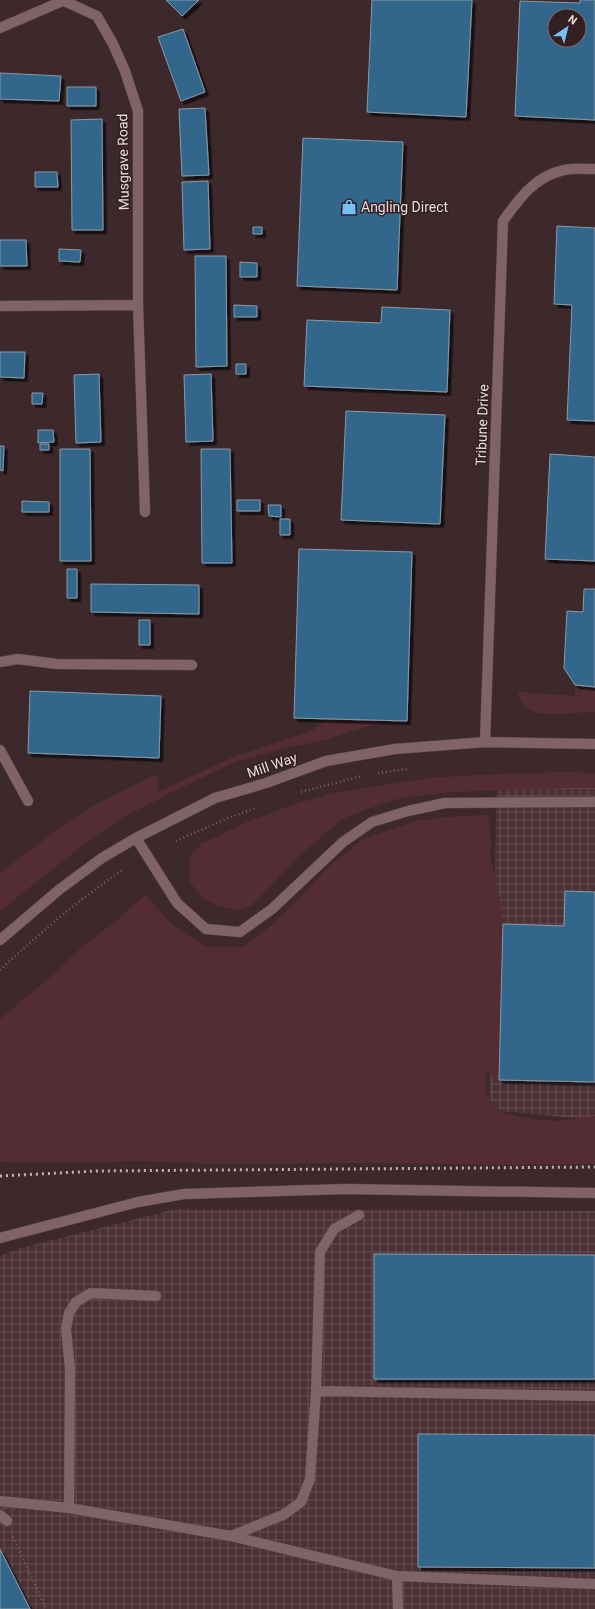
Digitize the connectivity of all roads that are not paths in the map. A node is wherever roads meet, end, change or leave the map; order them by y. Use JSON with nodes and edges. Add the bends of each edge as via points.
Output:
{"nodes":[{"id":1,"x":65,"y":0,"type":"edge"},
{"id":2,"x":0,"y":28,"type":"edge"},
{"id":3,"x":595,"y":169,"type":"edge"},
{"id":4,"x":138,"y":305,"type":"junction"},
{"id":5,"x":0,"y":306,"type":"edge"},
{"id":6,"x":145,"y":512,"type":"dead end"},
{"id":7,"x":0,"y":662,"type":"edge"},
{"id":8,"x":192,"y":666,"type":"dead end"},
{"id":9,"x":485,"y":742,"type":"junction"},
{"id":10,"x":595,"y":744,"type":"edge"},
{"id":11,"x":0,"y":750,"type":"edge"},
{"id":12,"x":28,"y":801,"type":"dead end"},
{"id":13,"x":595,"y":802,"type":"edge"},
{"id":14,"x":136,"y":838,"type":"junction"},
{"id":15,"x":0,"y":940,"type":"edge"},
{"id":16,"x":595,"y":1193,"type":"edge"},
{"id":17,"x":359,"y":1216,"type":"dead end"},
{"id":18,"x":0,"y":1238,"type":"edge"},
{"id":19,"x":156,"y":1296,"type":"dead end"},
{"id":20,"x":316,"y":1391,"type":"junction"},
{"id":21,"x":595,"y":1396,"type":"edge"},
{"id":22,"x":0,"y":1501,"type":"edge"},
{"id":23,"x":69,"y":1508,"type":"junction"},
{"id":24,"x":231,"y":1536,"type":"junction"},
{"id":25,"x":397,"y":1576,"type":"junction"},
{"id":26,"x":595,"y":1584,"type":"edge"},
{"id":27,"x":398,"y":1609,"type":"edge"}],
"edges":[{"from":1,"to":2,"type":"street"},
{"from":1,"to":4,"type":"street","name":"Musgrave Road","via":[[97,16],[125,70],[138,111]]},
{"from":3,"to":9,"type":"street","name":"Tribune Drive","via":[[564,170],[540,179],[520,196],[503,221]]},
{"from":4,"to":5,"type":"street"},
{"from":4,"to":6,"type":"street","name":"Musgrave Road"},
{"from":7,"to":8,"type":"street","via":[[18,659],[57,664]]},
{"from":9,"to":10,"type":"street","name":"Mill Way"},
{"from":9,"to":14,"type":"street","name":"Mill Way","via":[[395,749],[326,761],[215,798]]},
{"from":11,"to":12,"type":"street"},
{"from":13,"to":14,"type":"street","via":[[445,803],[372,822],[343,842],[272,909],[240,932],[206,929],[177,903]]},
{"from":14,"to":15,"type":"street","name":"Mill Way","via":[[96,862]]},
{"from":16,"to":18,"type":"street","via":[[346,1189],[184,1194],[138,1202]]},
{"from":17,"to":20,"type":"street","via":[[334,1229],[320,1252]]},
{"from":19,"to":23,"type":"street","via":[[91,1293],[76,1302],[69,1313],[66,1329],[70,1369]]},
{"from":20,"to":21,"type":"street"},
{"from":20,"to":24,"type":"street","via":[[310,1479],[301,1502],[283,1515]]},
{"from":22,"to":23,"type":"street"},
{"from":23,"to":24,"type":"street"},
{"from":24,"to":25,"type":"street"},
{"from":25,"to":26,"type":"street"},
{"from":25,"to":27,"type":"street"}]}
